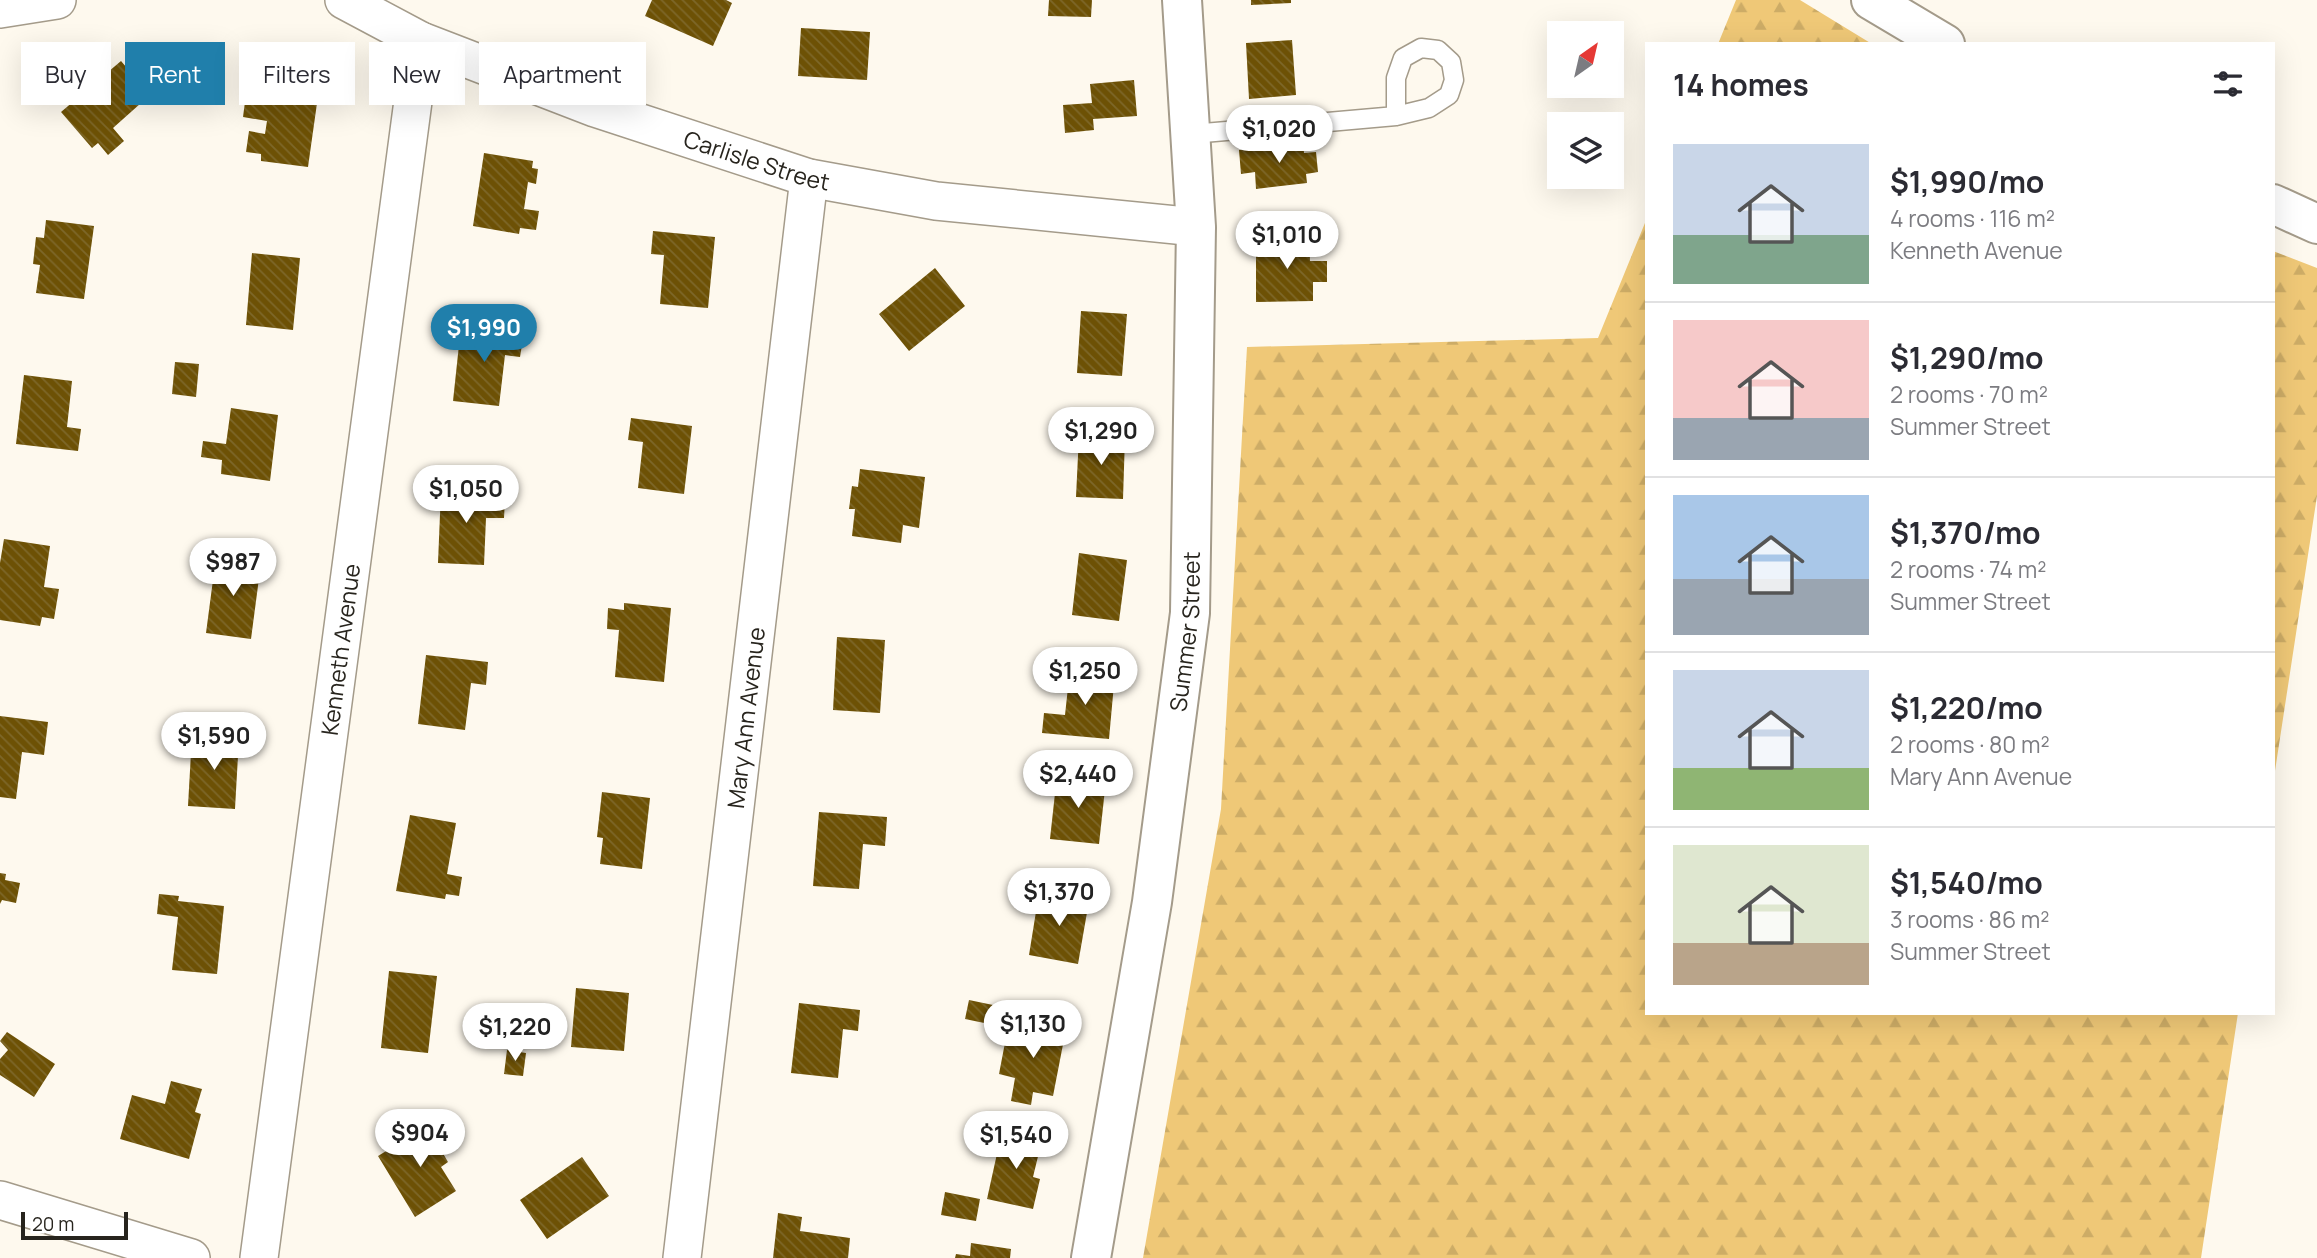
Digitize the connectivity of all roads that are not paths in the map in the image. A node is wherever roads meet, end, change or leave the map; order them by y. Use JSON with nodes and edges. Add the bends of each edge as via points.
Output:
{"nodes":[{"id":1,"x":57,"y":0,"type":"edge"},
{"id":2,"x":344,"y":0,"type":"edge"},
{"id":3,"x":1182,"y":0,"type":"edge"},
{"id":4,"x":1871,"y":0,"type":"edge"},
{"id":5,"x":0,"y":9,"type":"edge"},
{"id":6,"x":421,"y":41,"type":"junction"},
{"id":7,"x":1942,"y":42,"type":"edge"},
{"id":8,"x":1396,"y":116,"type":"dead end"},
{"id":9,"x":1192,"y":134,"type":"junction"},
{"id":10,"x":809,"y":178,"type":"junction"},
{"id":11,"x":2275,"y":205,"type":"edge"},
{"id":12,"x":2317,"y":224,"type":"edge"},
{"id":13,"x":1196,"y":228,"type":"junction"},
{"id":14,"x":0,"y":1200,"type":"edge"},
{"id":15,"x":191,"y":1258,"type":"edge"},
{"id":16,"x":259,"y":1258,"type":"edge"},
{"id":17,"x":682,"y":1258,"type":"edge"},
{"id":18,"x":1091,"y":1258,"type":"edge"}],
"edges":[{"from":1,"to":5,"type":"street"},
{"from":2,"to":6,"type":"street","name":"Carlisle Street"},
{"from":3,"to":9,"type":"street","name":"Summer Street"},
{"from":4,"to":7,"type":"street"},
{"from":6,"to":10,"type":"street","name":"Carlisle Street","via":[[595,108]]},
{"from":6,"to":16,"type":"street","name":"Kenneth Avenue"},
{"from":8,"to":9,"type":"lane"},
{"from":9,"to":13,"type":"street","name":"Summer Street"},
{"from":10,"to":13,"type":"street","name":"Carlisle Street","via":[[936,201]]},
{"from":10,"to":17,"type":"street","name":"Mary Ann Avenue"},
{"from":11,"to":12,"type":"street"},
{"from":13,"to":18,"type":"street","name":"Summer Street","via":[[1193,546],[1184,667],[1152,902]]},
{"from":14,"to":15,"type":"street"}]}
